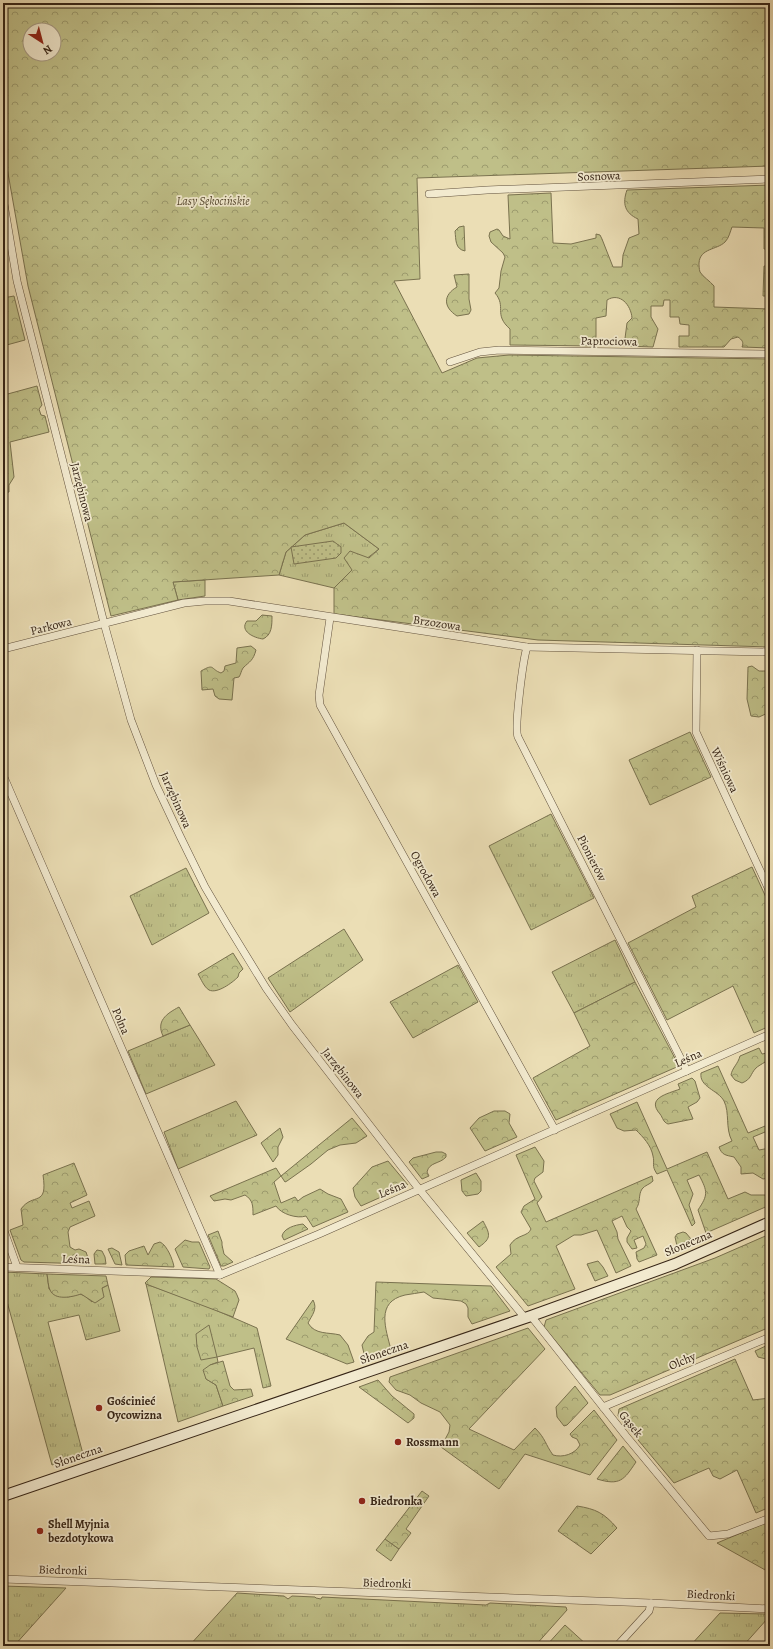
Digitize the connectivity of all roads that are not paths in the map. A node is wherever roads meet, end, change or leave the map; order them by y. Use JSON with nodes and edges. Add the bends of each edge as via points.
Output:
{"nodes":[{"id":1,"x":770,"y":179,"type":"edge"},
{"id":2,"x":429,"y":194,"type":"dead end"},
{"id":3,"x":3,"y":198,"type":"edge"},
{"id":4,"x":770,"y":354,"type":"edge"},
{"id":5,"x":450,"y":362,"type":"dead end"},
{"id":6,"x":330,"y":618,"type":"junction"},
{"id":7,"x":104,"y":623,"type":"junction"},
{"id":8,"x":526,"y":647,"type":"junction"},
{"id":9,"x":3,"y":649,"type":"edge"},
{"id":10,"x":697,"y":650,"type":"junction"},
{"id":11,"x":770,"y":652,"type":"edge"},
{"id":12,"x":3,"y":775,"type":"edge"},
{"id":13,"x":770,"y":892,"type":"edge"},
{"id":14,"x":770,"y":1034,"type":"edge"},
{"id":15,"x":687,"y":1071,"type":"junction"},
{"id":16,"x":555,"y":1130,"type":"junction"},
{"id":17,"x":419,"y":1189,"type":"junction"},
{"id":18,"x":770,"y":1222,"type":"edge"},
{"id":19,"x":3,"y":1228,"type":"edge"},
{"id":20,"x":3,"y":1267,"type":"edge"},
{"id":21,"x":17,"y":1267,"type":"junction"},
{"id":22,"x":220,"y":1275,"type":"junction"},
{"id":23,"x":528,"y":1317,"type":"junction"},
{"id":24,"x":770,"y":1336,"type":"edge"},
{"id":25,"x":603,"y":1407,"type":"junction"},
{"id":26,"x":3,"y":1496,"type":"edge"},
{"id":27,"x":770,"y":1518,"type":"edge"},
{"id":28,"x":3,"y":1579,"type":"edge"},
{"id":29,"x":652,"y":1603,"type":"junction"},
{"id":30,"x":770,"y":1609,"type":"edge"},
{"id":31,"x":617,"y":1646,"type":"edge"}],
"edges":[{"from":1,"to":2,"type":"street","name":"Sosnowa"},
{"from":3,"to":7,"type":"street","name":"Jarzębinowa","via":[[17,281]]},
{"from":4,"to":5,"type":"street","name":"Paprociowa","via":[[499,350],[480,352]]},
{"from":6,"to":7,"type":"street","name":"Brzozowa","via":[[229,601],[205,601],[184,603]]},
{"from":6,"to":8,"type":"street","name":"Brzozowa"},
{"from":6,"to":16,"type":"street","name":"Ogrodowa","via":[[319,695],[320,705]]},
{"from":7,"to":9,"type":"street","name":"Parkowa"},
{"from":7,"to":17,"type":"street","name":"Jarzębinowa","via":[[136,733],[156,785],[205,887],[266,988],[292,1025]]},
{"from":8,"to":10,"type":"street","name":"Brzozowa"},
{"from":8,"to":15,"type":"street","name":"Pionierów","via":[[517,735]]},
{"from":10,"to":11,"type":"street","name":"Brzozowa"},
{"from":10,"to":13,"type":"street","name":"Wiśniowa","via":[[696,732]]},
{"from":12,"to":22,"type":"street","name":"Polna"},
{"from":14,"to":15,"type":"street","name":"Leśna"},
{"from":15,"to":16,"type":"street","name":"Leśna"},
{"from":16,"to":17,"type":"street","name":"Leśna"},
{"from":17,"to":22,"type":"street","name":"Leśna"},
{"from":17,"to":23,"type":"street","name":"Jarzębinowa"},
{"from":18,"to":23,"type":"main road","name":"Słoneczna","via":[[675,1264]]},
{"from":19,"to":21,"type":"street"},
{"from":20,"to":21,"type":"street","name":"Leśna"},
{"from":21,"to":22,"type":"street","name":"Leśna"},
{"from":23,"to":25,"type":"street","name":"Gąsek"},
{"from":23,"to":26,"type":"main road","name":"Słoneczna"},
{"from":24,"to":25,"type":"street","name":"Olchy"},
{"from":25,"to":27,"type":"street","name":"Gąsek","via":[[709,1536],[728,1534]]},
{"from":28,"to":29,"type":"street","name":"Biedronki"},
{"from":29,"to":30,"type":"street","name":"Biedronki"},
{"from":29,"to":31,"type":"street"}]}
